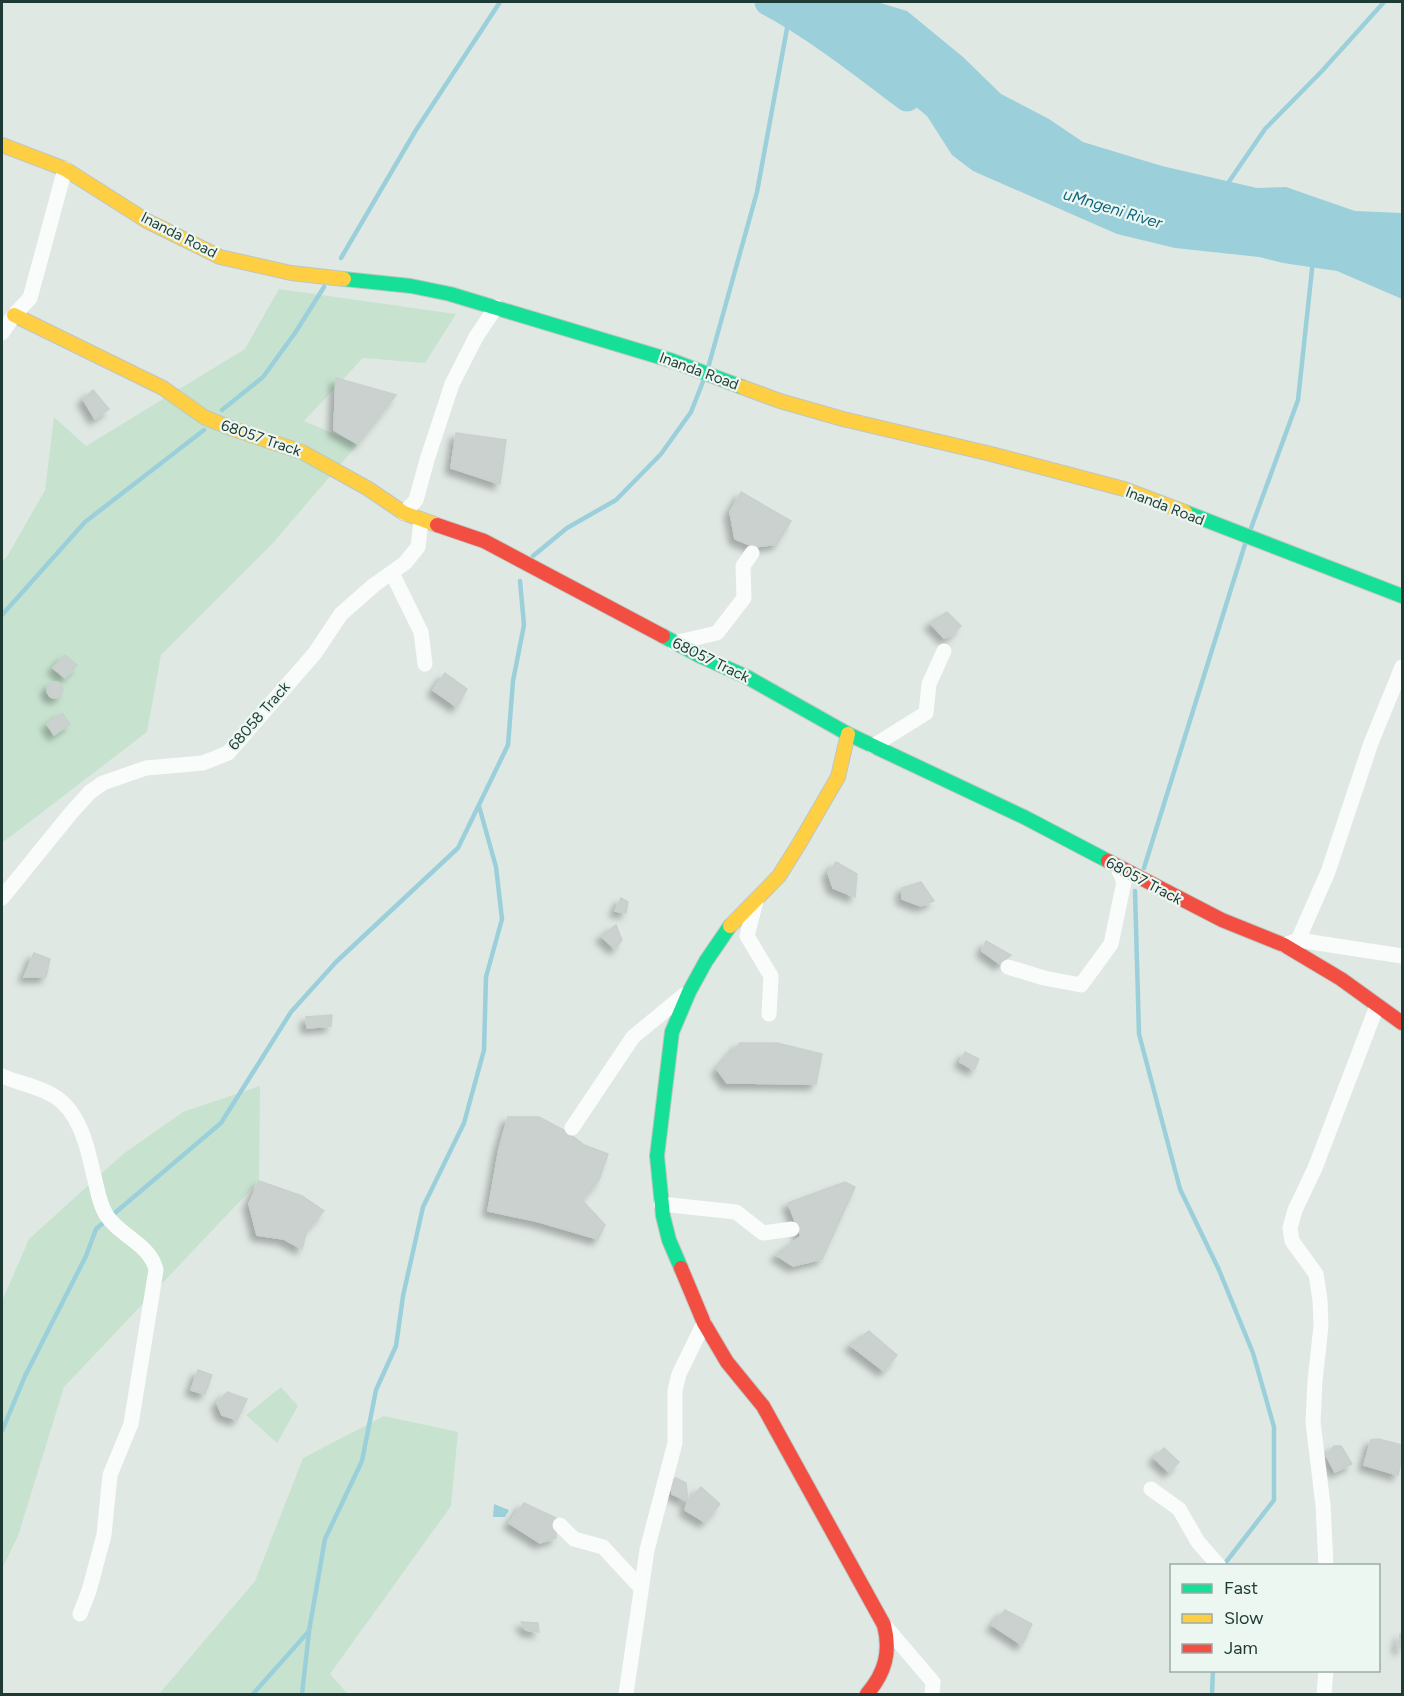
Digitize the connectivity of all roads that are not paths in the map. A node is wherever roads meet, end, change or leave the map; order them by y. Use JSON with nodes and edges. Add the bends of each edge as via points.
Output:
{"nodes":[{"id":1,"x":2,"y":145,"type":"edge"},
{"id":2,"x":65,"y":169,"type":"junction"},
{"id":3,"x":496,"y":307,"type":"junction"},
{"id":4,"x":14,"y":315,"type":"junction"},
{"id":5,"x":2,"y":333,"type":"edge"},
{"id":6,"x":404,"y":513,"type":"junction"},
{"id":7,"x":421,"y":521,"type":"junction"},
{"id":8,"x":752,"y":553,"type":"dead end"},
{"id":9,"x":392,"y":573,"type":"junction"},
{"id":10,"x":1402,"y":596,"type":"edge"},
{"id":11,"x":674,"y":643,"type":"junction"},
{"id":12,"x":944,"y":651,"type":"dead end"},
{"id":13,"x":425,"y":664,"type":"dead end"},
{"id":14,"x":1402,"y":667,"type":"edge"},
{"id":15,"x":848,"y":734,"type":"junction"},
{"id":16,"x":873,"y":746,"type":"junction"},
{"id":17,"x":1117,"y":866,"type":"junction"},
{"id":18,"x":2,"y":898,"type":"edge"},
{"id":19,"x":756,"y":901,"type":"junction"},
{"id":20,"x":1291,"y":943,"type":"junction"},
{"id":21,"x":1402,"y":956,"type":"edge"},
{"id":22,"x":1008,"y":967,"type":"dead end"},
{"id":23,"x":689,"y":992,"type":"junction"},
{"id":24,"x":1377,"y":1006,"type":"junction"},
{"id":25,"x":769,"y":1014,"type":"dead end"},
{"id":26,"x":1402,"y":1023,"type":"edge"},
{"id":27,"x":2,"y":1076,"type":"edge"},
{"id":28,"x":572,"y":1128,"type":"dead end"},
{"id":29,"x":661,"y":1204,"type":"junction"},
{"id":30,"x":792,"y":1229,"type":"dead end"},
{"id":31,"x":704,"y":1323,"type":"junction"},
{"id":32,"x":1151,"y":1489,"type":"dead end"},
{"id":33,"x":560,"y":1525,"type":"dead end"},
{"id":34,"x":1217,"y":1564,"type":"edge"},
{"id":35,"x":1326,"y":1564,"type":"edge"},
{"id":36,"x":641,"y":1588,"type":"junction"},
{"id":37,"x":80,"y":1614,"type":"dead end"},
{"id":38,"x":884,"y":1625,"type":"junction"},
{"id":39,"x":1326,"y":1672,"type":"edge"},
{"id":40,"x":626,"y":1695,"type":"edge"},
{"id":41,"x":867,"y":1695,"type":"edge"},
{"id":42,"x":932,"y":1695,"type":"edge"},
{"id":43,"x":1324,"y":1695,"type":"edge"}],
"edges":[{"from":1,"to":2,"type":"street","name":"Inanda Road"},
{"from":2,"to":3,"type":"street","name":"Inanda Road","via":[[147,221],[220,257],[291,273],[411,286]]},
{"from":2,"to":4,"type":"street","via":[[30,298]]},
{"from":3,"to":6,"type":"street","via":[[452,384],[416,500]]},
{"from":3,"to":10,"type":"street","name":"Inanda Road","via":[[673,361],[780,401],[1124,489]]},
{"from":4,"to":5,"type":"street"},
{"from":4,"to":6,"type":"street","name":"68057 Track","via":[[163,388],[204,417],[302,452]]},
{"from":6,"to":7,"type":"street","name":"68057 Track"},
{"from":7,"to":9,"type":"street","name":"68058 Track","via":[[418,546]]},
{"from":7,"to":11,"type":"street","name":"68057 Track","via":[[484,542]]},
{"from":8,"to":11,"type":"street","via":[[743,566],[744,598],[717,633]]},
{"from":9,"to":13,"type":"street","via":[[420,632]]},
{"from":9,"to":18,"type":"street","name":"68058 Track","via":[[340,614],[315,653],[228,753],[203,763],[146,768],[103,783],[71,813]]},
{"from":11,"to":15,"type":"street","name":"68057 Track","via":[[747,677]]},
{"from":12,"to":16,"type":"street","via":[[928,684],[926,713]]},
{"from":14,"to":20,"type":"street","via":[[1371,743],[1328,872]]},
{"from":15,"to":16,"type":"street","name":"68057 Track"},
{"from":15,"to":19,"type":"street","via":[[838,777],[828,797],[779,876]]},
{"from":16,"to":17,"type":"street","name":"68057 Track"},
{"from":17,"to":20,"type":"street","name":"68057 Track","via":[[1222,920]]},
{"from":17,"to":22,"type":"street","via":[[1124,882],[1111,944],[1081,985]]},
{"from":19,"to":23,"type":"street","via":[[730,926]]},
{"from":19,"to":25,"type":"street","via":[[747,936],[771,976]]},
{"from":20,"to":21,"type":"street"},
{"from":20,"to":24,"type":"street","name":"68057 Track"},
{"from":23,"to":28,"type":"street","via":[[633,1037]]},
{"from":23,"to":29,"type":"street","via":[[672,1032],[657,1156]]},
{"from":24,"to":26,"type":"street","name":"68057 Track"},
{"from":24,"to":35,"type":"street","via":[[1290,1228],[1292,1241],[1316,1274],[1320,1300],[1313,1422]]},
{"from":27,"to":37,"type":"street","via":[[53,1095],[72,1114],[88,1148],[104,1211],[115,1227],[155,1263],[131,1424],[111,1475],[104,1535]]},
{"from":29,"to":30,"type":"street","via":[[736,1212],[763,1233]]},
{"from":29,"to":31,"type":"street","via":[[669,1240]]},
{"from":31,"to":36,"type":"street","via":[[675,1390],[675,1443],[652,1526]]},
{"from":31,"to":38,"type":"street","via":[[727,1362],[763,1406]]},
{"from":32,"to":34,"type":"street","via":[[1179,1509],[1198,1542]]},
{"from":33,"to":36,"type":"street","via":[[574,1539],[603,1547]]},
{"from":36,"to":40,"type":"street"},
{"from":38,"to":41,"type":"street","via":[[888,1650],[885,1667]]},
{"from":38,"to":42,"type":"street","via":[[933,1682]]},
{"from":39,"to":43,"type":"street"}]}
